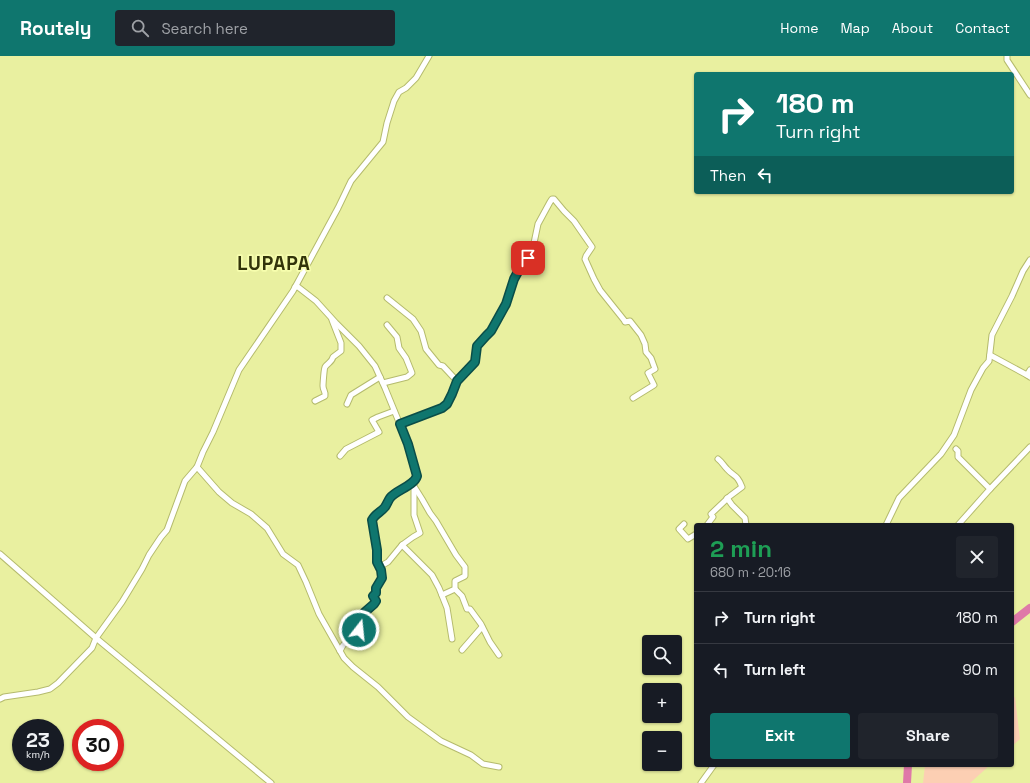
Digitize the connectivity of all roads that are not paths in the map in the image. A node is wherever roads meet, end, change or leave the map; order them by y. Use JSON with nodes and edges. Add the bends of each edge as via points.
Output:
{"nodes":[{"id":1,"x":429,"y":56,"type":"edge"},
{"id":2,"x":1007,"y":56,"type":"edge"},
{"id":3,"x":1030,"y":95,"type":"edge"},
{"id":4,"x":1030,"y":260,"type":"edge"},
{"id":5,"x":295,"y":287,"type":"junction"},
{"id":6,"x":387,"y":298,"type":"dead end"},
{"id":7,"x":331,"y":317,"type":"junction"},
{"id":8,"x":387,"y":325,"type":"dead end"},
{"id":9,"x":990,"y":355,"type":"junction"},
{"id":10,"x":1029,"y":374,"type":"edge"},
{"id":11,"x":380,"y":377,"type":"junction"},
{"id":12,"x":457,"y":381,"type":"junction"},
{"id":13,"x":383,"y":383,"type":"junction"},
{"id":14,"x":633,"y":398,"type":"dead end"},
{"id":15,"x":315,"y":401,"type":"dead end"},
{"id":16,"x":347,"y":404,"type":"dead end"},
{"id":17,"x":394,"y":411,"type":"junction"},
{"id":18,"x":400,"y":424,"type":"junction"},
{"id":19,"x":1030,"y":447,"type":"edge"},
{"id":20,"x":956,"y":449,"type":"dead end"},
{"id":21,"x":340,"y":456,"type":"dead end"},
{"id":22,"x":718,"y":459,"type":"dead end"},
{"id":23,"x":197,"y":467,"type":"junction"},
{"id":24,"x":413,"y":485,"type":"junction"},
{"id":25,"x":990,"y":489,"type":"junction"},
{"id":26,"x":727,"y":498,"type":"junction"},
{"id":27,"x":710,"y":523,"type":"edge"},
{"id":28,"x":745,"y":523,"type":"edge"},
{"id":29,"x":887,"y":523,"type":"edge"},
{"id":30,"x":960,"y":523,"type":"edge"},
{"id":31,"x":684,"y":524,"type":"dead end"},
{"id":32,"x":694,"y":535,"type":"edge"},
{"id":33,"x":402,"y":545,"type":"junction"},
{"id":34,"x":0,"y":554,"type":"edge"},
{"id":35,"x":380,"y":567,"type":"junction"},
{"id":36,"x":455,"y":589,"type":"junction"},
{"id":37,"x":442,"y":595,"type":"junction"},
{"id":38,"x":482,"y":627,"type":"junction"},
{"id":39,"x":96,"y":638,"type":"junction"},
{"id":40,"x":452,"y":639,"type":"dead end"},
{"id":41,"x":462,"y":650,"type":"dead end"},
{"id":42,"x":340,"y":651,"type":"junction"},
{"id":43,"x":499,"y":655,"type":"dead end"},
{"id":44,"x":0,"y":698,"type":"edge"},
{"id":45,"x":499,"y":767,"type":"dead end"},
{"id":46,"x":713,"y":767,"type":"edge"},
{"id":47,"x":271,"y":783,"type":"edge"},
{"id":48,"x":701,"y":783,"type":"edge"}],
"edges":[{"from":1,"to":5,"type":"street","via":[[416,78],[394,101],[383,142],[351,181]]},
{"from":2,"to":3,"type":"street","via":[[1007,60]]},
{"from":4,"to":9,"type":"street","via":[[992,335]]},
{"from":5,"to":7,"type":"street","via":[[316,301]]},
{"from":5,"to":23,"type":"street","via":[[239,370]]},
{"from":6,"to":12,"type":"street","via":[[413,319],[421,331],[426,349]]},
{"from":7,"to":11,"type":"street","via":[[359,346],[375,366]]},
{"from":7,"to":15,"type":"street","via":[[341,343],[341,351],[325,367],[325,396]]},
{"from":8,"to":13,"type":"street","via":[[397,337],[399,348],[412,373],[407,377]]},
{"from":9,"to":10,"type":"street"},
{"from":9,"to":29,"type":"street","via":[[971,390],[954,435],[941,454],[899,498]]},
{"from":11,"to":13,"type":"street"},
{"from":11,"to":16,"type":"street","via":[[351,395]]},
{"from":12,"to":14,"type":"street","via":[[475,362],[477,346],[491,331],[506,304],[514,279],[531,253],[544,210],[553,199],[574,221],[592,246],[585,259],[594,279],[625,322],[630,321],[641,335],[646,352],[655,367],[648,373],[654,385]]},
{"from":12,"to":18,"type":"street","via":[[447,404],[442,408]]},
{"from":13,"to":17,"type":"street"},
{"from":17,"to":18,"type":"street"},
{"from":17,"to":21,"type":"street","via":[[372,420],[379,432],[346,449]]},
{"from":18,"to":24,"type":"street","via":[[417,476]]},
{"from":19,"to":25,"type":"street"},
{"from":20,"to":25,"type":"street","via":[[958,457]]},
{"from":22,"to":26,"type":"street","via":[[739,480],[742,487]]},
{"from":23,"to":39,"type":"street","via":[[185,481],[167,530]]},
{"from":23,"to":42,"type":"street","via":[[219,492],[267,528],[283,554],[298,565],[319,614]]},
{"from":24,"to":33,"type":"street","via":[[414,515],[420,533]]},
{"from":24,"to":35,"type":"street","via":[[403,488],[390,498],[385,508],[372,520],[377,562]]},
{"from":24,"to":36,"type":"street","via":[[465,567],[465,576],[455,581]]},
{"from":25,"to":30,"type":"street"},
{"from":26,"to":27,"type":"street","via":[[710,514],[713,517]]},
{"from":26,"to":28,"type":"street"},
{"from":31,"to":32,"type":"street","via":[[679,529],[688,539]]},
{"from":33,"to":35,"type":"street","via":[[388,562]]},
{"from":33,"to":37,"type":"street","via":[[432,575]]},
{"from":34,"to":39,"type":"street"},
{"from":35,"to":42,"type":"street","via":[[382,578],[373,596],[376,601],[358,618],[359,630],[343,644]]},
{"from":36,"to":37,"type":"street"},
{"from":36,"to":38,"type":"street"},
{"from":37,"to":40,"type":"street"},
{"from":38,"to":41,"type":"street"},
{"from":38,"to":43,"type":"street"},
{"from":39,"to":44,"type":"street","via":[[92,648],[50,689]]},
{"from":39,"to":47,"type":"street"},
{"from":42,"to":45,"type":"street","via":[[353,667],[378,687],[408,717],[441,741],[471,755],[483,764]]},
{"from":46,"to":48,"type":"street"}]}
